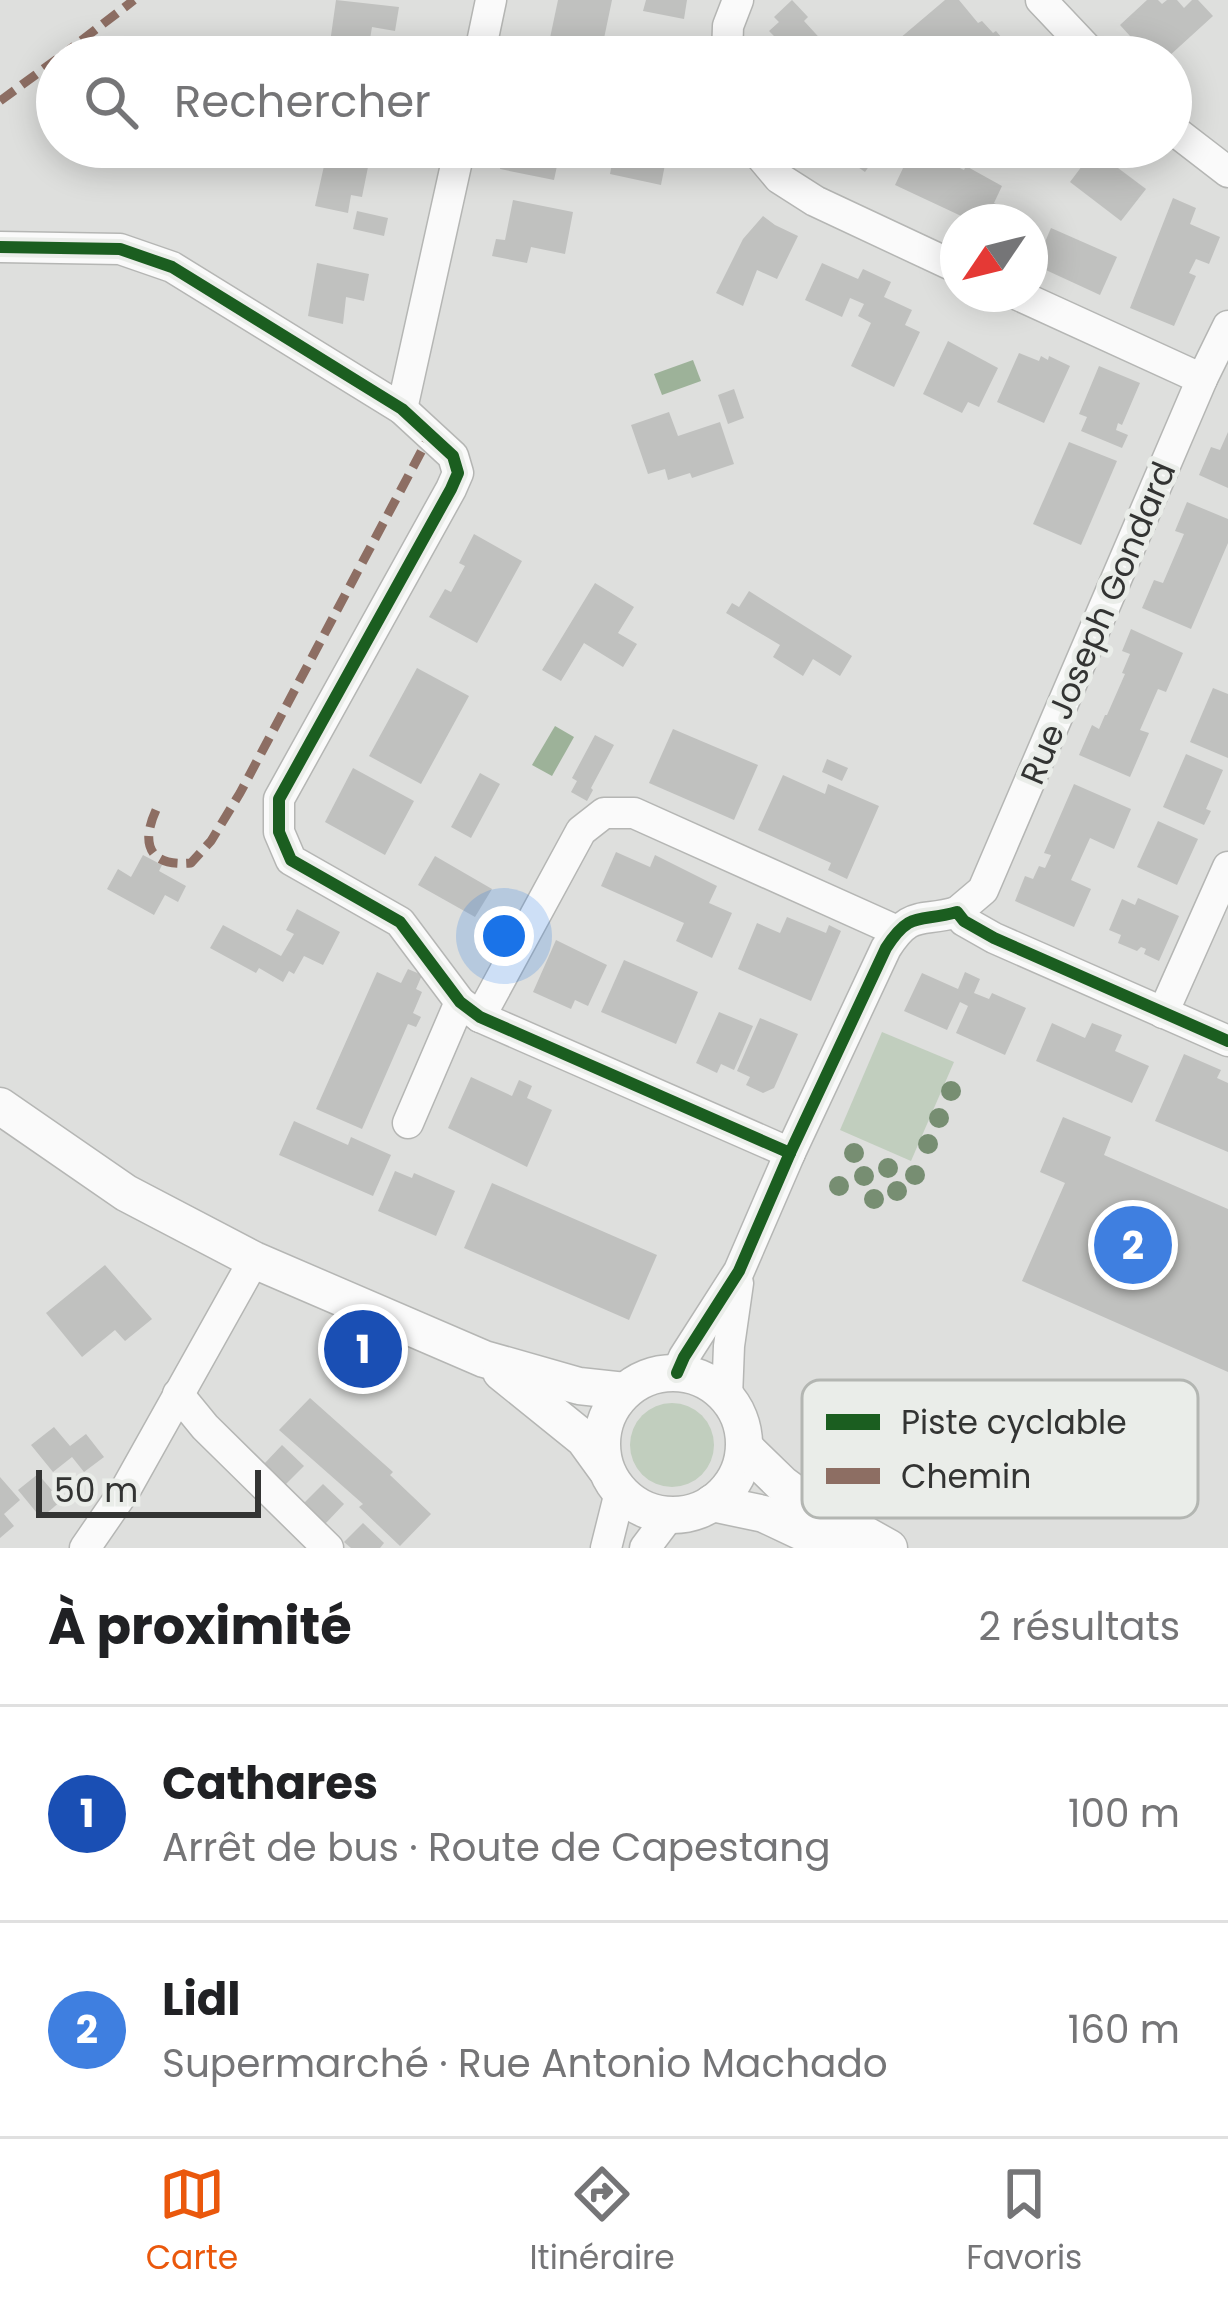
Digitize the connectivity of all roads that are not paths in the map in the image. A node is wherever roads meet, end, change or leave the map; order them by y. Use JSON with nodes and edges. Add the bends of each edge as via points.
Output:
{"nodes":[{"id":1,"x":491,"y":0,"type":"edge"},
{"id":2,"x":738,"y":0,"type":"edge"},
{"id":3,"x":1041,"y":0,"type":"edge"},
{"id":4,"x":483,"y":36,"type":"edge"},
{"id":5,"x":728,"y":36,"type":"edge"},
{"id":6,"x":1075,"y":36,"type":"edge"},
{"id":7,"x":1192,"y":144,"type":"edge"},
{"id":8,"x":455,"y":168,"type":"edge"},
{"id":9,"x":770,"y":168,"type":"edge"},
{"id":10,"x":1228,"y":172,"type":"edge"},
{"id":11,"x":0,"y":247,"type":"edge"},
{"id":12,"x":940,"y":260,"type":"edge"},
{"id":13,"x":1048,"y":309,"type":"edge"},
{"id":14,"x":1228,"y":326,"type":"edge"},
{"id":15,"x":1202,"y":379,"type":"junction"},
{"id":16,"x":402,"y":409,"type":"junction"},
{"id":17,"x":1228,"y":867,"type":"edge"},
{"id":18,"x":957,"y":912,"type":"junction"},
{"id":19,"x":897,"y":931,"type":"junction"},
{"id":20,"x":470,"y":1010,"type":"junction"},
{"id":21,"x":1163,"y":1013,"type":"junction"},
{"id":22,"x":1228,"y":1041,"type":"edge"},
{"id":23,"x":0,"y":1106,"type":"edge"},
{"id":24,"x":408,"y":1123,"type":"dead end"},
{"id":25,"x":790,"y":1154,"type":"junction"},
{"id":26,"x":254,"y":1260,"type":"junction"},
{"id":27,"x":740,"y":1271,"type":"junction"},
{"id":28,"x":484,"y":1359,"type":"junction"},
{"id":29,"x":677,"y":1372,"type":"junction"},
{"id":30,"x":625,"y":1391,"type":"junction"},
{"id":31,"x":178,"y":1394,"type":"junction"},
{"id":32,"x":727,"y":1396,"type":"junction"},
{"id":33,"x":745,"y":1448,"type":"junction"},
{"id":34,"x":613,"y":1480,"type":"junction"},
{"id":35,"x":802,"y":1499,"type":"edge"},
{"id":36,"x":712,"y":1503,"type":"junction"},
{"id":37,"x":669,"y":1516,"type":"junction"},
{"id":38,"x":835,"y":1518,"type":"edge"},
{"id":39,"x":85,"y":1548,"type":"edge"},
{"id":40,"x":328,"y":1548,"type":"edge"},
{"id":41,"x":606,"y":1548,"type":"edge"},
{"id":42,"x":645,"y":1548,"type":"edge"},
{"id":43,"x":836,"y":1548,"type":"edge"},
{"id":44,"x":889,"y":1548,"type":"edge"}],
"edges":[{"from":1,"to":4,"type":"street"},
{"from":2,"to":5,"type":"street"},
{"from":3,"to":6,"type":"street"},
{"from":7,"to":10,"type":"street"},
{"from":8,"to":16,"type":"street"},
{"from":9,"to":12,"type":"street","via":[[815,201]]},
{"from":11,"to":16,"type":"street","via":[[120,249],[172,267]]},
{"from":13,"to":15,"type":"street"},
{"from":14,"to":15,"type":"street","name":"Rue Joseph Gondard"},
{"from":15,"to":18,"type":"street","name":"Rue Joseph Gondard","via":[[983,890]]},
{"from":16,"to":20,"type":"street","via":[[453,456],[458,473],[279,799],[279,832],[291,860],[400,922]]},
{"from":17,"to":21,"type":"street"},
{"from":18,"to":19,"type":"street","via":[[915,918]]},
{"from":18,"to":21,"type":"street","via":[[994,938]]},
{"from":19,"to":20,"type":"street","via":[[634,813],[604,813],[580,831]]},
{"from":19,"to":25,"type":"street"},
{"from":20,"to":24,"type":"street"},
{"from":20,"to":25,"type":"street"},
{"from":21,"to":22,"type":"street"},
{"from":23,"to":26,"type":"main road","via":[[125,1193]]},
{"from":25,"to":27,"type":"street"},
{"from":26,"to":28,"type":"main road"},
{"from":26,"to":31,"type":"street"},
{"from":27,"to":29,"type":"street"},
{"from":27,"to":32,"type":"street"},
{"from":28,"to":30,"type":"main road"},
{"from":28,"to":34,"type":"main road","via":[[584,1439]]},
{"from":29,"to":30,"type":"main road"},
{"from":29,"to":32,"type":"main road"},
{"from":30,"to":34,"type":"main road","via":[[608,1413],[602,1440]]},
{"from":31,"to":39,"type":"street"},
{"from":31,"to":40,"type":"street"},
{"from":32,"to":33,"type":"main road"},
{"from":33,"to":35,"type":"main road"},
{"from":33,"to":36,"type":"main road","via":[[738,1475]]},
{"from":34,"to":37,"type":"main road","via":[[642,1509]]},
{"from":34,"to":41,"type":"street"},
{"from":36,"to":37,"type":"main road"},
{"from":36,"to":43,"type":"main road","via":[[764,1514]]},
{"from":37,"to":42,"type":"street"},
{"from":38,"to":44,"type":"main road"}]}
